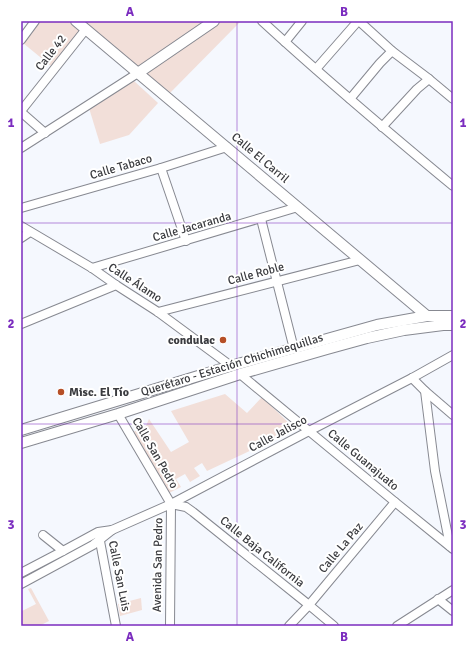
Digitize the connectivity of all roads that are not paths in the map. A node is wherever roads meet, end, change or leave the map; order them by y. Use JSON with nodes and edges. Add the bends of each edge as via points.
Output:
{"nodes":[{"id":1,"x":35,"y":21,"type":"edge"},
{"id":2,"x":76,"y":21,"type":"edge"},
{"id":3,"x":214,"y":21,"type":"edge"},
{"id":4,"x":262,"y":21,"type":"edge"},
{"id":5,"x":302,"y":21,"type":"edge"},
{"id":6,"x":359,"y":21,"type":"edge"},
{"id":7,"x":86,"y":29,"type":"junction"},
{"id":8,"x":21,"y":40,"type":"edge"},
{"id":9,"x":285,"y":42,"type":"junction"},
{"id":10,"x":392,"y":51,"type":"junction"},
{"id":11,"x":316,"y":69,"type":"junction"},
{"id":12,"x":138,"y":73,"type":"junction"},
{"id":13,"x":429,"y":79,"type":"junction"},
{"id":14,"x":350,"y":99,"type":"junction"},
{"id":15,"x":453,"y":99,"type":"edge"},
{"id":16,"x":21,"y":112,"type":"edge"},
{"id":17,"x":382,"y":127,"type":"junction"},
{"id":18,"x":45,"y":133,"type":"junction"},
{"id":19,"x":227,"y":147,"type":"junction"},
{"id":20,"x":21,"y":148,"type":"edge"},
{"id":21,"x":161,"y":168,"type":"junction"},
{"id":22,"x":453,"y":186,"type":"edge"},
{"id":23,"x":298,"y":207,"type":"junction"},
{"id":24,"x":21,"y":208,"type":"edge"},
{"id":25,"x":261,"y":219,"type":"junction"},
{"id":26,"x":21,"y":226,"type":"edge"},
{"id":27,"x":30,"y":232,"type":"junction"},
{"id":28,"x":21,"y":238,"type":"edge"},
{"id":29,"x":186,"y":241,"type":"junction"},
{"id":30,"x":360,"y":260,"type":"junction"},
{"id":31,"x":92,"y":268,"type":"junction"},
{"id":32,"x":278,"y":281,"type":"junction"},
{"id":33,"x":116,"y":285,"type":"junction"},
{"id":34,"x":158,"y":312,"type":"junction"},
{"id":35,"x":427,"y":316,"type":"junction"},
{"id":36,"x":453,"y":316,"type":"edge"},
{"id":37,"x":21,"y":324,"type":"edge"},
{"id":38,"x":448,"y":325,"type":"edge"},
{"id":39,"x":453,"y":331,"type":"edge"},
{"id":40,"x":294,"y":349,"type":"junction"},
{"id":41,"x":453,"y":355,"type":"edge"},
{"id":42,"x":231,"y":366,"type":"junction"},
{"id":43,"x":240,"y":374,"type":"junction"},
{"id":44,"x":412,"y":378,"type":"junction"},
{"id":45,"x":425,"y":391,"type":"junction"},
{"id":46,"x":118,"y":414,"type":"junction"},
{"id":47,"x":453,"y":415,"type":"edge"},
{"id":48,"x":21,"y":430,"type":"edge"},
{"id":49,"x":309,"y":431,"type":"junction"},
{"id":50,"x":21,"y":443,"type":"edge"},
{"id":51,"x":394,"y":502,"type":"junction"},
{"id":52,"x":171,"y":504,"type":"junction"},
{"id":53,"x":112,"y":530,"type":"junction"},
{"id":54,"x":98,"y":532,"type":"junction"},
{"id":55,"x":43,"y":535,"type":"dead end"},
{"id":56,"x":100,"y":540,"type":"junction"},
{"id":57,"x":452,"y":548,"type":"edge"},
{"id":58,"x":63,"y":552,"type":"junction"},
{"id":59,"x":21,"y":573,"type":"edge"},
{"id":60,"x":21,"y":584,"type":"edge"},
{"id":61,"x":453,"y":590,"type":"edge"},
{"id":62,"x":438,"y":599,"type":"junction"},
{"id":63,"x":309,"y":605,"type":"junction"},
{"id":64,"x":453,"y":612,"type":"edge"},
{"id":65,"x":116,"y":626,"type":"edge"},
{"id":66,"x":170,"y":626,"type":"edge"},
{"id":67,"x":289,"y":626,"type":"edge"},
{"id":68,"x":334,"y":626,"type":"edge"},
{"id":69,"x":397,"y":626,"type":"edge"}],
"edges":[{"from":1,"to":8,"type":"street"},
{"from":2,"to":7,"type":"main road","name":"Calle El Carril"},
{"from":3,"to":12,"type":"main road"},
{"from":4,"to":9,"type":"street"},
{"from":5,"to":9,"type":"street"},
{"from":6,"to":10,"type":"street"},
{"from":6,"to":11,"type":"street"},
{"from":7,"to":12,"type":"main road","name":"Calle El Carril"},
{"from":7,"to":16,"type":"street","name":"Calle 42"},
{"from":9,"to":11,"type":"street"},
{"from":10,"to":13,"type":"street"},
{"from":10,"to":14,"type":"street"},
{"from":11,"to":14,"type":"street"},
{"from":12,"to":18,"type":"street"},
{"from":12,"to":19,"type":"main road","name":"Calle El Carril"},
{"from":13,"to":15,"type":"street"},
{"from":13,"to":17,"type":"street"},
{"from":14,"to":17,"type":"street"},
{"from":16,"to":18,"type":"street"},
{"from":17,"to":22,"type":"street"},
{"from":18,"to":20,"type":"street"},
{"from":19,"to":21,"type":"street","name":"Calle Tabaco"},
{"from":19,"to":23,"type":"main road","name":"Calle El Carril"},
{"from":21,"to":24,"type":"street","name":"Calle Tabaco"},
{"from":21,"to":29,"type":"street"},
{"from":23,"to":25,"type":"street","name":"Calle Jacaranda"},
{"from":23,"to":30,"type":"main road","name":"Calle El Carril"},
{"from":25,"to":29,"type":"street","name":"Calle Jacaranda"},
{"from":25,"to":32,"type":"street"},
{"from":26,"to":27,"type":"street","name":"Calle Álamo"},
{"from":27,"to":28,"type":"street"},
{"from":27,"to":31,"type":"street","name":"Calle Álamo"},
{"from":29,"to":31,"type":"street","name":"Calle Jacaranda"},
{"from":30,"to":32,"type":"street","name":"Calle Roble"},
{"from":30,"to":35,"type":"main road","name":"Calle El Carril"},
{"from":31,"to":33,"type":"street","name":"Calle Álamo"},
{"from":32,"to":34,"type":"street","name":"Calle Roble"},
{"from":32,"to":40,"type":"street"},
{"from":33,"to":34,"type":"street","name":"Calle Álamo"},
{"from":33,"to":37,"type":"street"},
{"from":34,"to":42,"type":"street","name":"Calle Álamo"},
{"from":35,"to":36,"type":"main road","name":"Querétaro - Estación Chichimequillas"},
{"from":35,"to":40,"type":"main road","name":"Querétaro - Estación Chichimequillas","via":[[378,325]]},
{"from":38,"to":39,"type":"main road"},
{"from":38,"to":43,"type":"main road","name":"Querétaro - Estación Chichimequillas","via":[[404,330],[367,338]]},
{"from":40,"to":42,"type":"main road","name":"Querétaro - Estación Chichimequillas"},
{"from":41,"to":44,"type":"street","name":"Calle Jalisco"},
{"from":42,"to":48,"type":"main road","name":"Querétaro - Estación Chichimequillas"},
{"from":43,"to":46,"type":"main road","name":"Querétaro - Estación Chichimequillas"},
{"from":43,"to":49,"type":"street","name":"Calle Guanajuato"},
{"from":44,"to":45,"type":"street"},
{"from":44,"to":49,"type":"street","name":"Calle Jalisco"},
{"from":45,"to":47,"type":"street"},
{"from":45,"to":57,"type":"street","via":[[435,471]]},
{"from":46,"to":50,"type":"main road","name":"Querétaro - Estación Chichimequillas"},
{"from":46,"to":52,"type":"street","name":"Calle San Pedro"},
{"from":49,"to":51,"type":"street","name":"Calle Guanajuato"},
{"from":49,"to":52,"type":"street","name":"Calle Jalisco"},
{"from":51,"to":57,"type":"street","name":"Calle Guanajuato"},
{"from":51,"to":63,"type":"street","name":"Calle La Paz"},
{"from":52,"to":53,"type":"street","name":"Calle Jalisco"},
{"from":52,"to":63,"type":"street","name":"Calle Baja California","via":[[186,507]]},
{"from":52,"to":66,"type":"street","name":"Avenida San Pedro"},
{"from":53,"to":54,"type":"street","name":"Calle Jalisco"},
{"from":53,"to":56,"type":"street","name":"Calle Jalisco"},
{"from":54,"to":56,"type":"street","name":"Calle San Luis"},
{"from":54,"to":58,"type":"street","name":"Calle Jalisco"},
{"from":55,"to":58,"type":"street"},
{"from":56,"to":60,"type":"street","name":"Calle Jalisco"},
{"from":56,"to":65,"type":"street","name":"Calle San Luis"},
{"from":58,"to":59,"type":"street","name":"Calle Jalisco"},
{"from":61,"to":62,"type":"street"},
{"from":62,"to":64,"type":"street"},
{"from":62,"to":69,"type":"street"},
{"from":63,"to":67,"type":"street","name":"Calle La Paz"},
{"from":63,"to":68,"type":"street","name":"Calle Baja California"}]}
